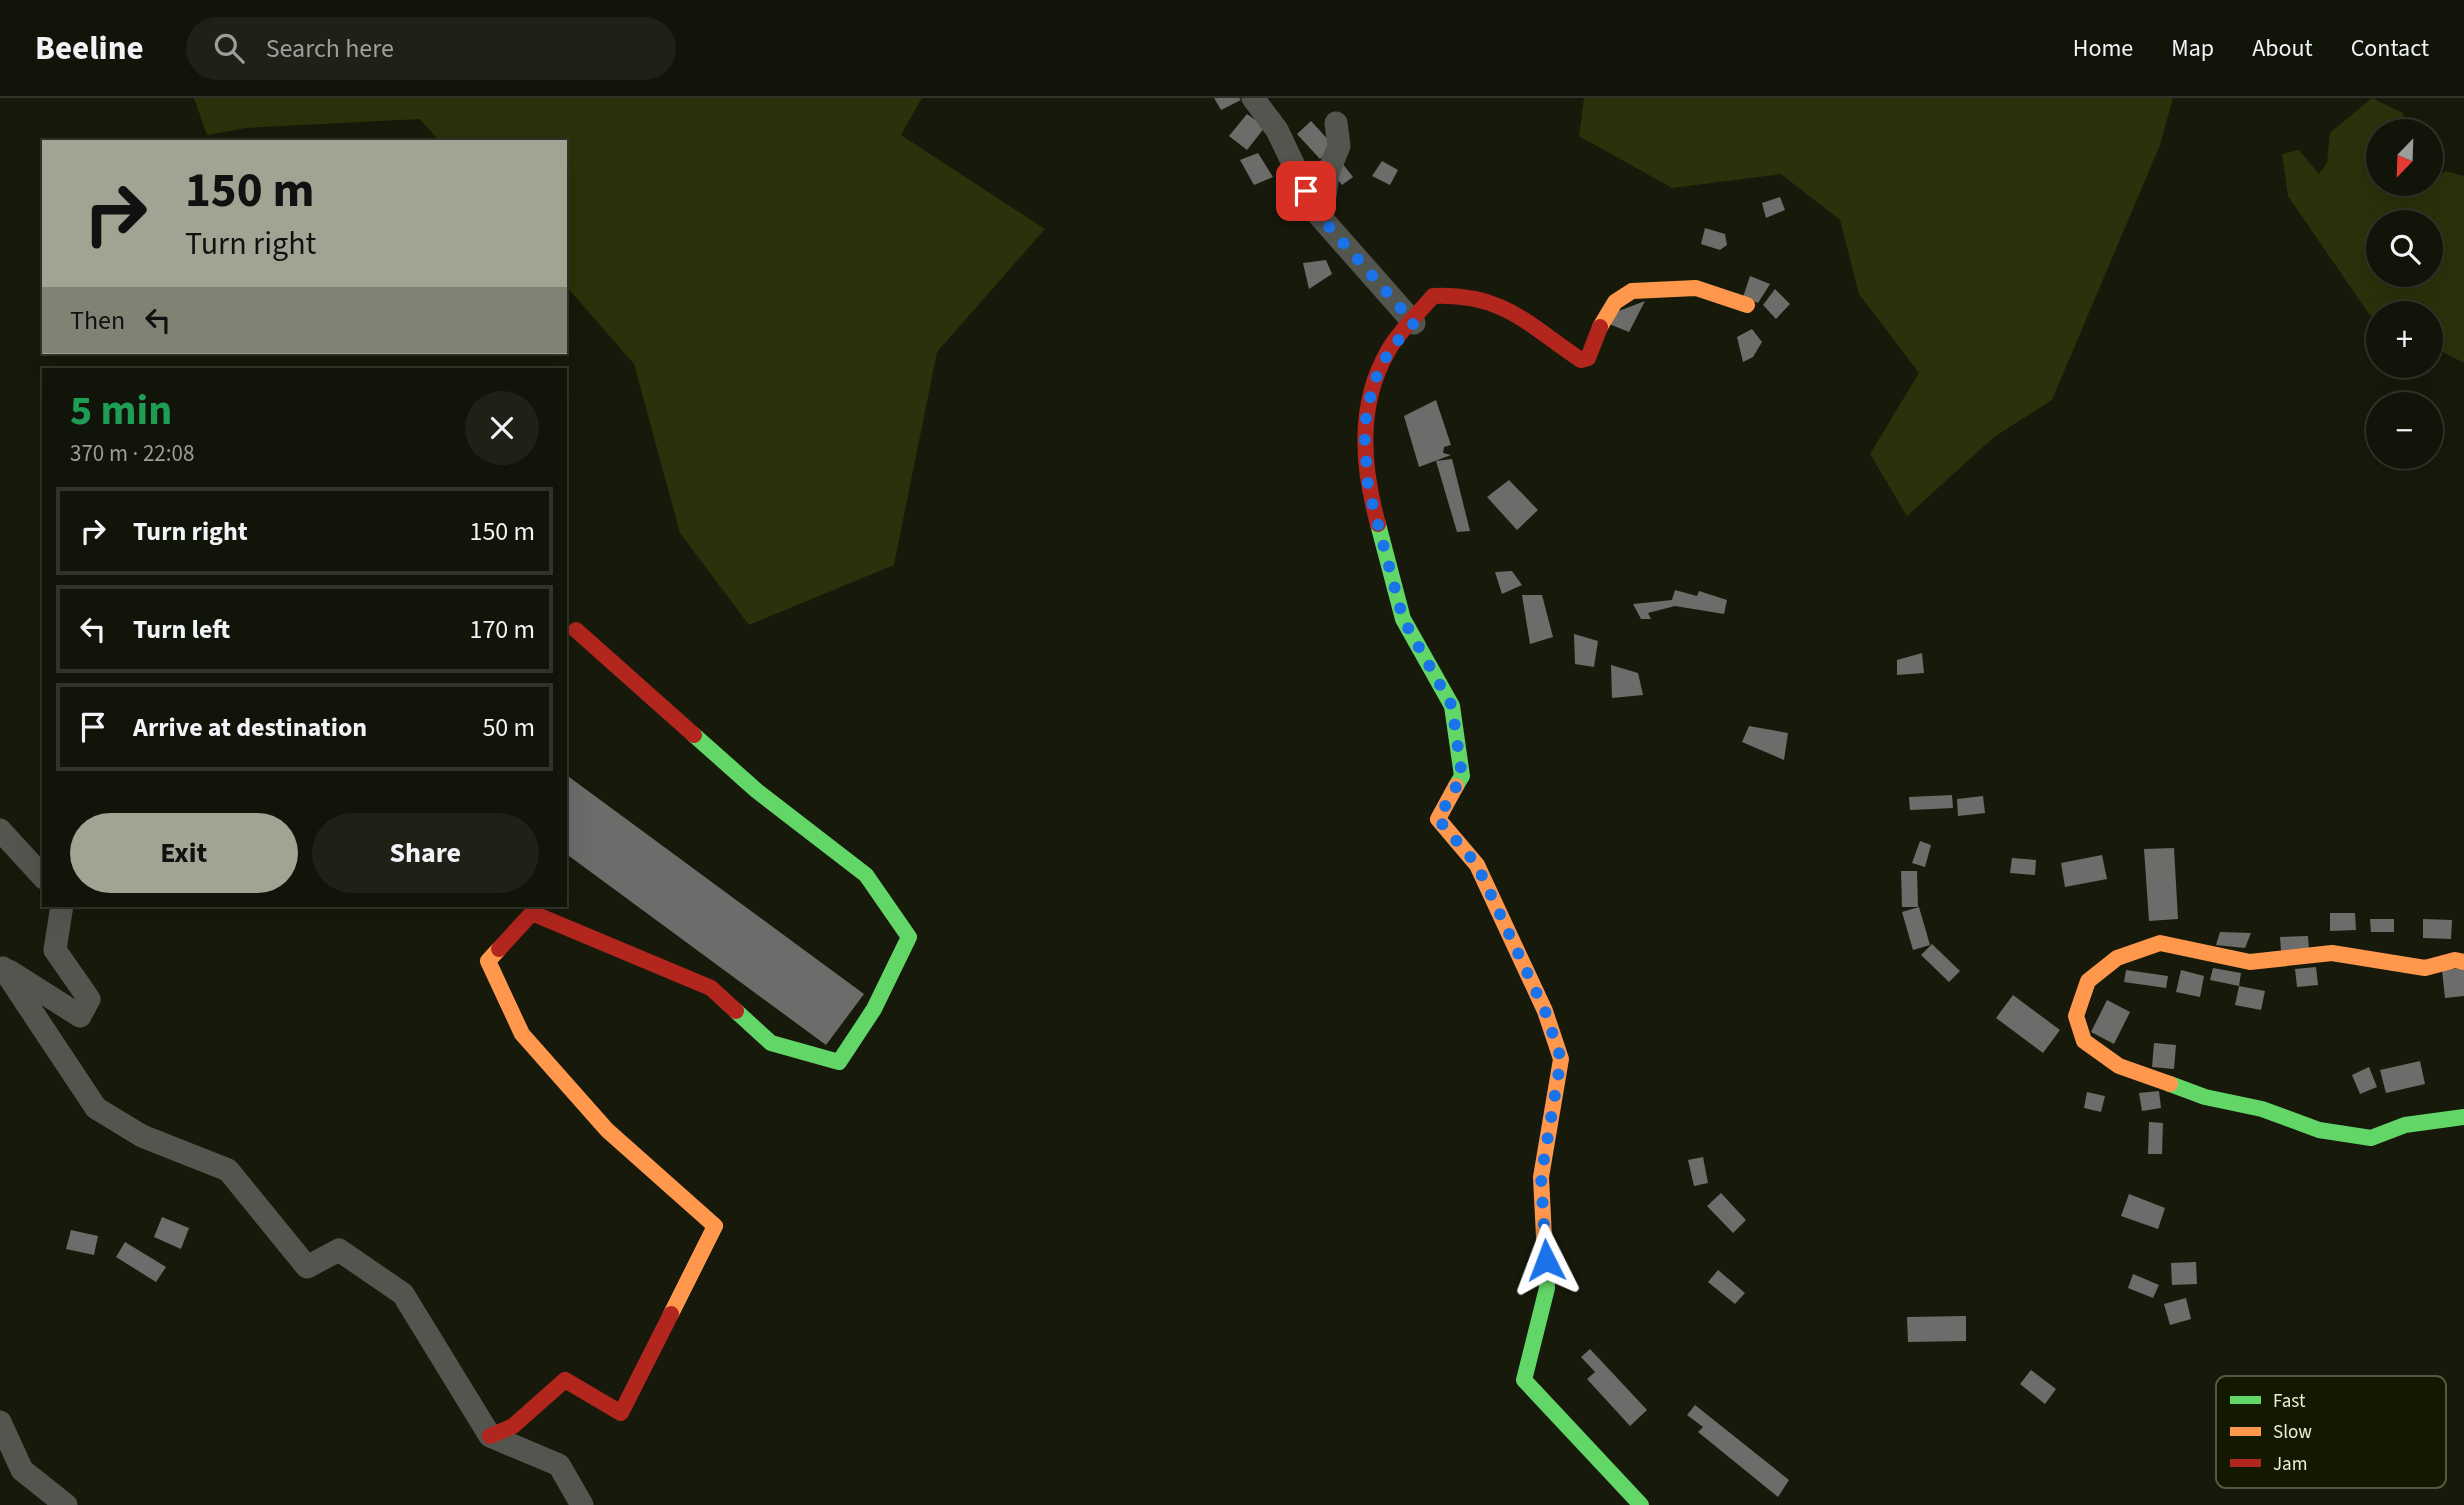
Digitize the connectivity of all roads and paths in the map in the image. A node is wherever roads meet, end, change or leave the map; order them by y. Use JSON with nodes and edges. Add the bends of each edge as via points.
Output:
{"nodes":[{"id":1,"x":1253,"y":98,"type":"edge"},
{"id":2,"x":1336,"y":123,"type":"dead end"},
{"id":3,"x":1316,"y":212,"type":"junction"},
{"id":4,"x":1747,"y":305,"type":"dead end"},
{"id":5,"x":1414,"y":323,"type":"junction"},
{"id":6,"x":576,"y":630,"type":"dead end"},
{"id":7,"x":0,"y":830,"type":"edge"},
{"id":8,"x":42,"y":876,"type":"edge"},
{"id":9,"x":62,"y":907,"type":"edge"},
{"id":10,"x":2464,"y":962,"type":"edge"},
{"id":11,"x":2,"y":967,"type":"edge"},
{"id":12,"x":2464,"y":1116,"type":"edge"},
{"id":13,"x":0,"y":1422,"type":"edge"},
{"id":14,"x":490,"y":1436,"type":"junction"},
{"id":15,"x":66,"y":1505,"type":"edge"},
{"id":16,"x":582,"y":1505,"type":"edge"},
{"id":17,"x":1641,"y":1505,"type":"edge"}],
"edges":[{"from":1,"to":3,"type":"street","via":[[1277,131]]},
{"from":2,"to":3,"type":"street","via":[[1339,146]]},
{"from":3,"to":5,"type":"street"},
{"from":4,"to":5,"type":"street","via":[[1696,288],[1632,290],[1609,309],[1588,358],[1581,360],[1517,314],[1462,293],[1433,296]]},
{"from":5,"to":17,"type":"street","via":[[1390,349],[1373,384],[1364,428],[1368,487],[1403,619],[1452,706],[1462,776],[1438,819],[1477,865],[1545,1011],[1561,1059],[1541,1177],[1547,1288],[1524,1380]]},
{"from":6,"to":14,"type":"street","via":[[757,791],[866,875],[909,937],[874,1009],[838,1062],[771,1043],[711,988],[532,913],[488,961],[522,1034],[607,1130],[715,1226],[621,1413],[565,1380],[513,1426]]},
{"from":7,"to":8,"type":"street"},
{"from":9,"to":11,"type":"street","via":[[55,950],[89,999],[80,1016]]},
{"from":10,"to":12,"type":"street","via":[[2425,968],[2332,953],[2250,962],[2160,943],[2117,958],[2088,981],[2076,1016],[2084,1041],[2119,1066],[2319,1130],[2371,1138],[2405,1125]]},
{"from":11,"to":14,"type":"street","via":[[96,1108],[142,1136],[228,1170],[307,1267],[339,1250],[403,1294]]},
{"from":13,"to":15,"type":"street","via":[[22,1470]]},
{"from":14,"to":16,"type":"street","via":[[559,1465]]}]}
